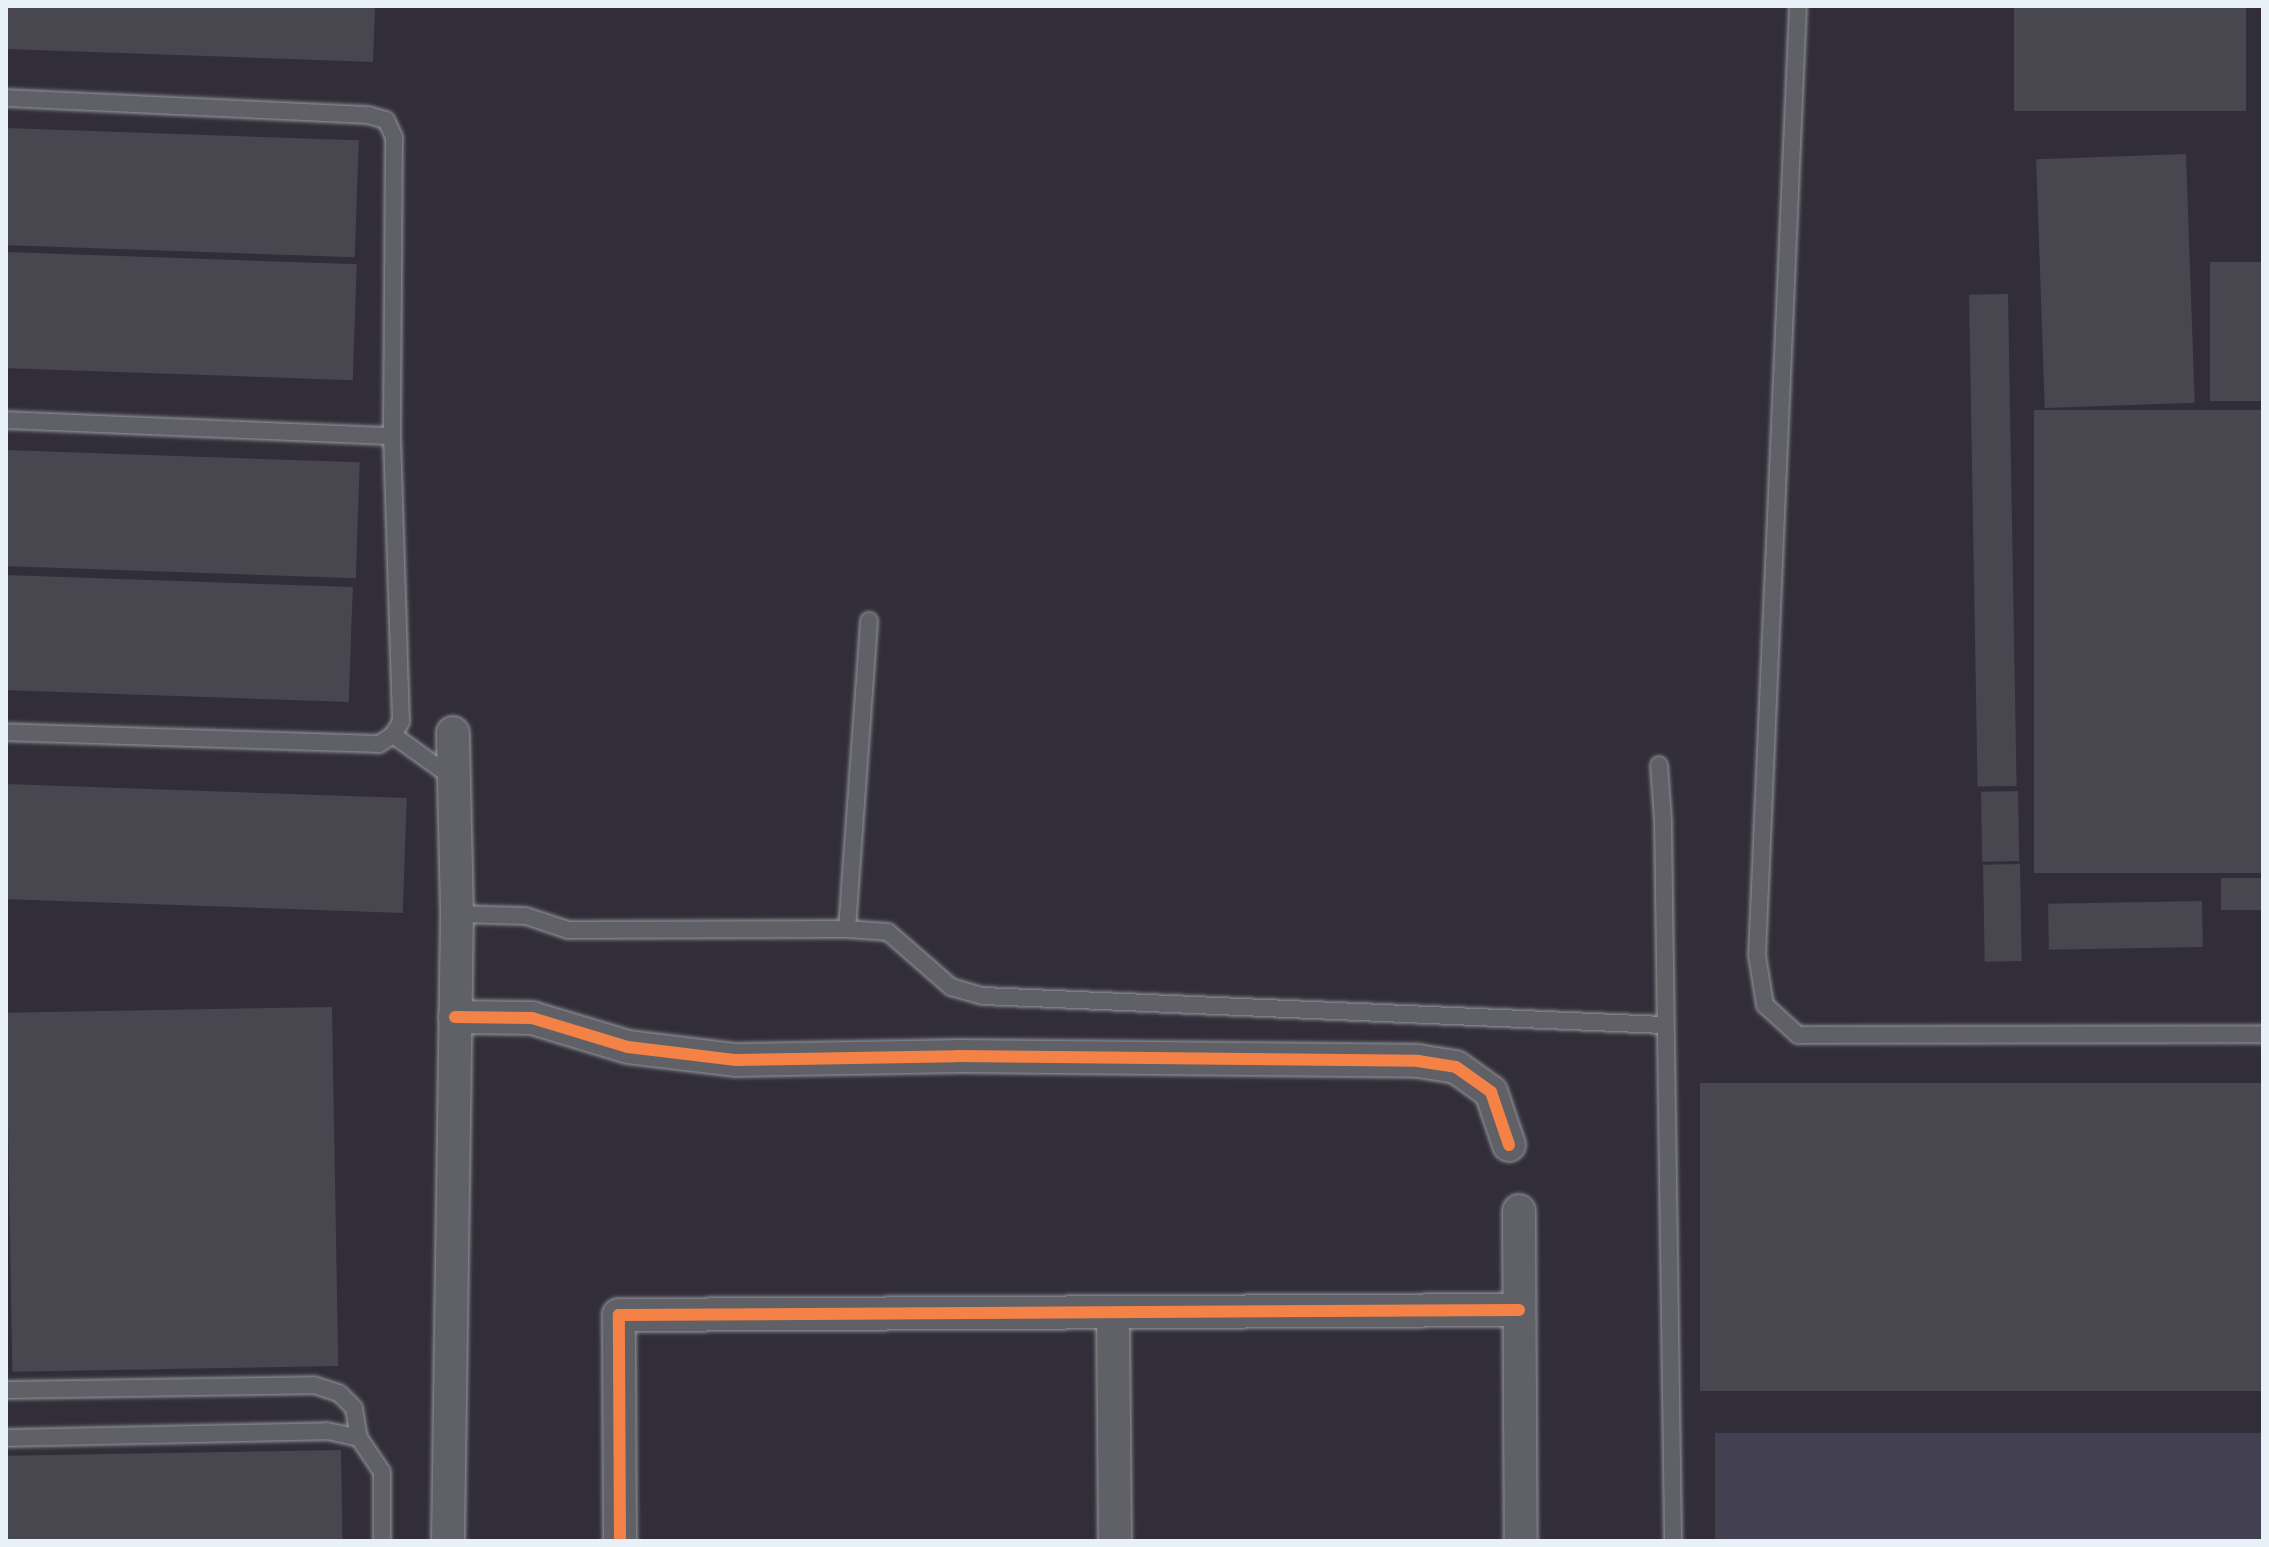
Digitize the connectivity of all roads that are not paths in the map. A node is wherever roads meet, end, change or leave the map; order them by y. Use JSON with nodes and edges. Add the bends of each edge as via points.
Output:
{"nodes":[{"id":1,"x":1798,"y":6,"type":"edge"},
{"id":2,"x":6,"y":98,"type":"edge"},
{"id":3,"x":6,"y":420,"type":"edge"},
{"id":4,"x":392,"y":436,"type":"junction"},
{"id":5,"x":869,"y":621,"type":"dead end"},
{"id":6,"x":6,"y":732,"type":"edge"},
{"id":7,"x":453,"y":733,"type":"dead end"},
{"id":8,"x":393,"y":735,"type":"junction"},
{"id":9,"x":1659,"y":765,"type":"dead end"},
{"id":10,"x":455,"y":779,"type":"junction"},
{"id":11,"x":457,"y":914,"type":"junction"},
{"id":12,"x":847,"y":929,"type":"junction"},
{"id":13,"x":455,"y":1017,"type":"junction"},
{"id":14,"x":1664,"y":1025,"type":"junction"},
{"id":15,"x":2263,"y":1034,"type":"edge"},
{"id":16,"x":1509,"y":1145,"type":"dead end"},
{"id":17,"x":1519,"y":1211,"type":"dead end"},
{"id":18,"x":1519,"y":1310,"type":"junction"},
{"id":19,"x":1113,"y":1312,"type":"junction"},
{"id":20,"x":6,"y":1390,"type":"edge"},
{"id":21,"x":6,"y":1438,"type":"edge"},
{"id":22,"x":359,"y":1438,"type":"junction"},
{"id":23,"x":382,"y":1541,"type":"edge"},
{"id":24,"x":448,"y":1541,"type":"edge"},
{"id":25,"x":620,"y":1541,"type":"edge"},
{"id":26,"x":1115,"y":1541,"type":"edge"},
{"id":27,"x":1521,"y":1541,"type":"edge"},
{"id":28,"x":1673,"y":1541,"type":"edge"}],
"edges":[{"from":1,"to":15,"type":"lane","via":[[1757,955],[1765,1005],[1798,1035]]},
{"from":2,"to":4,"type":"lane","via":[[386,120],[394,137]]},
{"from":3,"to":4,"type":"lane"},
{"from":4,"to":8,"type":"lane","via":[[401,722]]},
{"from":5,"to":12,"type":"lane"},
{"from":6,"to":8,"type":"lane","via":[[379,744]]},
{"from":7,"to":10,"type":"street"},
{"from":8,"to":10,"type":"lane"},
{"from":9,"to":14,"type":"lane"},
{"from":10,"to":11,"type":"street"},
{"from":11,"to":12,"type":"lane","via":[[526,916],[568,930]]},
{"from":11,"to":13,"type":"street"},
{"from":12,"to":14,"type":"lane","via":[[888,932],[951,987],[983,996]]},
{"from":13,"to":16,"type":"street","via":[[532,1018],[628,1047],[736,1060],[957,1056],[1418,1061],[1456,1067],[1491,1092]]},
{"from":13,"to":24,"type":"street"},
{"from":14,"to":28,"type":"lane"},
{"from":17,"to":18,"type":"street"},
{"from":18,"to":19,"type":"street"},
{"from":18,"to":27,"type":"street"},
{"from":19,"to":25,"type":"street","via":[[619,1315]]},
{"from":19,"to":26,"type":"street"},
{"from":20,"to":22,"type":"lane","via":[[314,1385],[339,1393],[354,1408]]},
{"from":21,"to":22,"type":"lane","via":[[327,1431]]},
{"from":22,"to":23,"type":"lane","via":[[382,1472]]}]}
